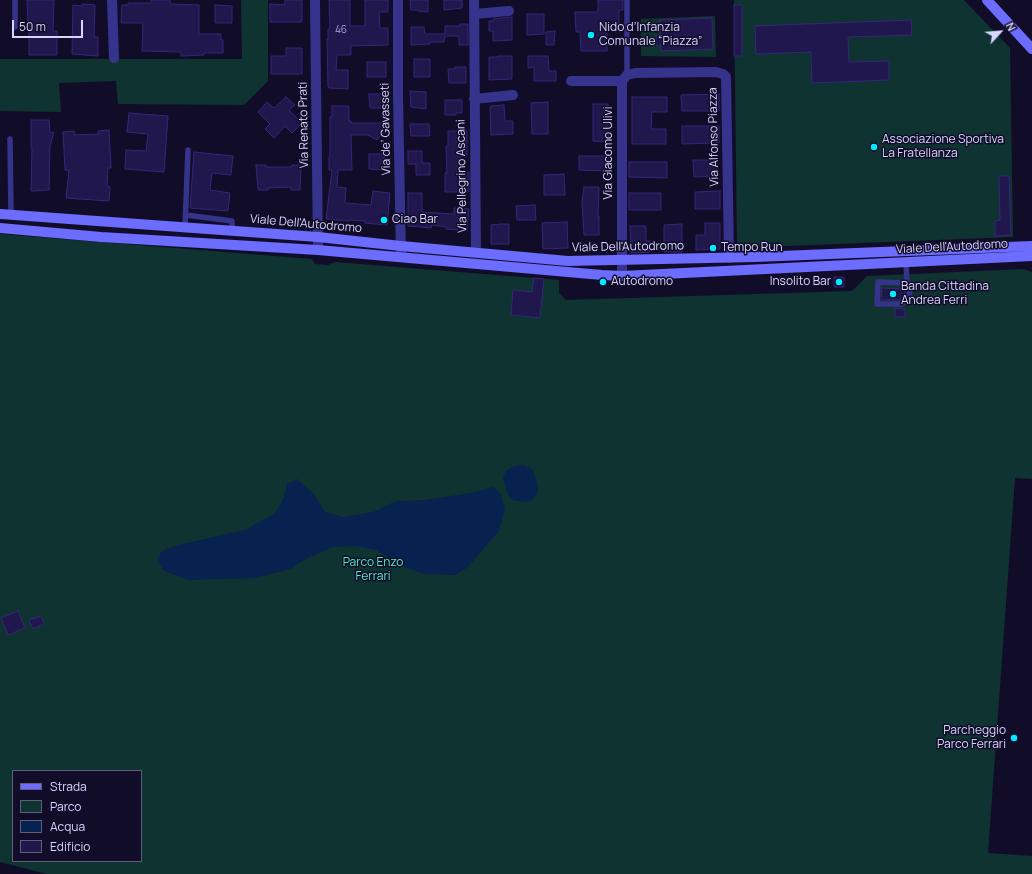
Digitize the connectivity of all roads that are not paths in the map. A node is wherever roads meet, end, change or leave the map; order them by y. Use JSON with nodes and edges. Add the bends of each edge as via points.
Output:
{"nodes":[{"id":1,"x":15,"y":0,"type":"edge"},
{"id":2,"x":112,"y":0,"type":"edge"},
{"id":3,"x":315,"y":0,"type":"edge"},
{"id":4,"x":398,"y":0,"type":"edge"},
{"id":5,"x":474,"y":0,"type":"edge"},
{"id":6,"x":627,"y":0,"type":"edge"},
{"id":7,"x":987,"y":0,"type":"edge"},
{"id":8,"x":508,"y":11,"type":"dead end"},
{"id":9,"x":474,"y":14,"type":"junction"},
{"id":10,"x":14,"y":28,"type":"dead end"},
{"id":11,"x":1032,"y":49,"type":"edge"},
{"id":12,"x":114,"y":58,"type":"dead end"},
{"id":13,"x":624,"y":78,"type":"junction"},
{"id":14,"x":571,"y":81,"type":"dead end"},
{"id":15,"x":513,"y":95,"type":"dead end"},
{"id":16,"x":474,"y":99,"type":"junction"},
{"id":17,"x":10,"y":138,"type":"dead end"},
{"id":18,"x":188,"y":150,"type":"dead end"},
{"id":19,"x":0,"y":214,"type":"edge"},
{"id":20,"x":12,"y":214,"type":"junction"},
{"id":21,"x":186,"y":215,"type":"junction"},
{"id":22,"x":185,"y":226,"type":"junction"},
{"id":23,"x":0,"y":228,"type":"edge"},
{"id":24,"x":232,"y":231,"type":"junction"},
{"id":25,"x":318,"y":237,"type":"junction"},
{"id":26,"x":401,"y":246,"type":"junction"},
{"id":27,"x":1032,"y":246,"type":"edge"},
{"id":28,"x":318,"y":250,"type":"junction"},
{"id":29,"x":476,"y":252,"type":"junction"},
{"id":30,"x":848,"y":253,"type":"junction"},
{"id":31,"x":401,"y":257,"type":"junction"},
{"id":32,"x":754,"y":257,"type":"junction"},
{"id":33,"x":1031,"y":257,"type":"edge"},
{"id":34,"x":729,"y":258,"type":"junction"},
{"id":35,"x":622,"y":260,"type":"junction"},
{"id":36,"x":568,"y":261,"type":"junction"},
{"id":37,"x":906,"y":262,"type":"junction"},
{"id":38,"x":848,"y":265,"type":"junction"},
{"id":39,"x":754,"y":269,"type":"junction"},
{"id":40,"x":568,"y":273,"type":"junction"},
{"id":41,"x":622,"y":276,"type":"junction"},
{"id":42,"x":907,"y":283,"type":"junction"}],
"edges":[{"from":1,"to":10,"type":"lane"},
{"from":2,"to":12,"type":"street"},
{"from":3,"to":25,"type":"street","name":"Via Renato Prati"},
{"from":4,"to":26,"type":"street","name":"Via de’ Gavasseti"},
{"from":5,"to":9,"type":"street","name":"Via Pellegrino Ascani"},
{"from":6,"to":13,"type":"lane"},
{"from":7,"to":11,"type":"street"},
{"from":8,"to":9,"type":"street"},
{"from":9,"to":16,"type":"street","name":"Via Pellegrino Ascani"},
{"from":13,"to":14,"type":"street"},
{"from":13,"to":34,"type":"street","name":"Via Alfonso Piazza","via":[[635,73],[716,72],[726,76]]},
{"from":13,"to":35,"type":"street","name":"Via Giacomo Ulivi"},
{"from":15,"to":16,"type":"street"},
{"from":16,"to":29,"type":"street","name":"Via Pellegrino Ascani"},
{"from":17,"to":20,"type":"lane"},
{"from":18,"to":21,"type":"lane"},
{"from":19,"to":20,"type":"street","name":"Viale Dell'Autodromo"},
{"from":20,"to":22,"type":"street","name":"Viale Dell'Autodromo"},
{"from":21,"to":22,"type":"lane"},
{"from":21,"to":24,"type":"lane","via":[[232,221]]},
{"from":22,"to":24,"type":"street","name":"Viale Dell'Autodromo"},
{"from":23,"to":28,"type":"street","name":"Viale Dell'Autodromo","via":[[101,237]]},
{"from":24,"to":25,"type":"street","name":"Viale Dell'Autodromo"},
{"from":25,"to":26,"type":"street","name":"Viale Dell'Autodromo"},
{"from":25,"to":28,"type":"street","name":"Via Renato Prati"},
{"from":26,"to":29,"type":"street","name":"Viale Dell'Autodromo"},
{"from":26,"to":31,"type":"street","name":"Via de’ Gavasseti"},
{"from":27,"to":30,"type":"street","name":"Viale Dell'Autodromo"},
{"from":28,"to":31,"type":"street","name":"Viale Dell'Autodromo"},
{"from":29,"to":36,"type":"street","name":"Viale Dell'Autodromo"},
{"from":30,"to":32,"type":"street","name":"Viale Dell'Autodromo"},
{"from":30,"to":38,"type":"street"},
{"from":31,"to":40,"type":"street","name":"Viale Dell'Autodromo"},
{"from":32,"to":34,"type":"street","name":"Viale Dell'Autodromo"},
{"from":32,"to":39,"type":"street"},
{"from":33,"to":37,"type":"street","name":"Viale Dell'Autodromo"},
{"from":34,"to":35,"type":"street","name":"Viale Dell'Autodromo"},
{"from":35,"to":36,"type":"street","name":"Viale Dell'Autodromo"},
{"from":35,"to":41,"type":"street","name":"Via Giacomo Ulivi"},
{"from":36,"to":40,"type":"street"},
{"from":37,"to":38,"type":"street","name":"Viale Dell'Autodromo"},
{"from":37,"to":42,"type":"lane"},
{"from":38,"to":39,"type":"street","name":"Viale Dell'Autodromo"},
{"from":39,"to":41,"type":"street","name":"Viale Dell'Autodromo"},
{"from":40,"to":41,"type":"street","name":"Viale Dell'Autodromo"},
{"from":42,"to":42,"type":"lane","via":[[910,294],[906,302],[877,304],[878,282]]}]}
